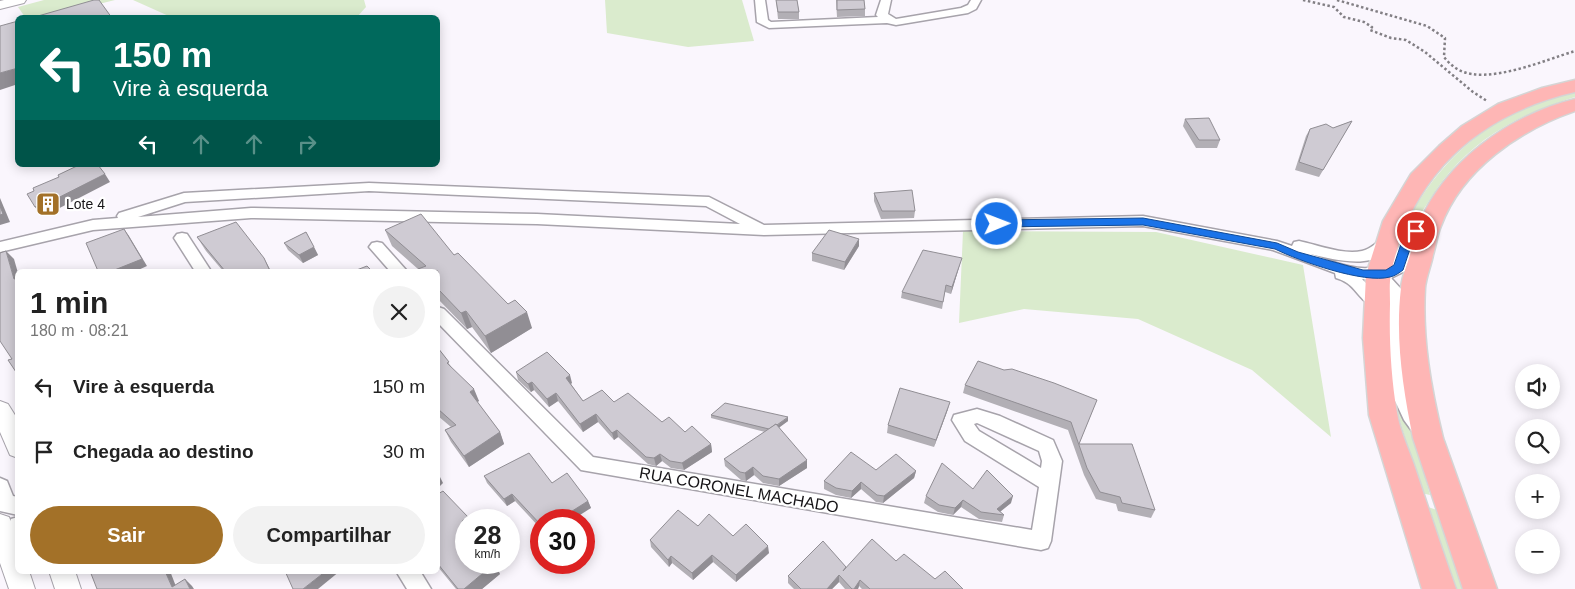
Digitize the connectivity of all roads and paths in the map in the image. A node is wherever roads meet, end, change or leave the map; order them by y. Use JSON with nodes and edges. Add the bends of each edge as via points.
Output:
{"nodes":[{"id":1,"x":14,"y":0,"type":"edge"},
{"id":2,"x":19,"y":0,"type":"edge"},
{"id":3,"x":760,"y":0,"type":"edge"},
{"id":4,"x":886,"y":0,"type":"edge"},
{"id":5,"x":976,"y":0,"type":"edge"},
{"id":6,"x":1303,"y":0,"type":"edge"},
{"id":7,"x":1337,"y":0,"type":"edge"},
{"id":8,"x":1314,"y":1,"type":"edge"},
{"id":9,"x":0,"y":4,"type":"edge"},
{"id":10,"x":887,"y":20,"type":"junction"},
{"id":11,"x":1575,"y":51,"type":"edge"},
{"id":12,"x":1575,"y":86,"type":"edge"},
{"id":13,"x":1575,"y":104,"type":"edge"},
{"id":14,"x":1505,"y":108,"type":"junction"},
{"id":15,"x":93,"y":225,"type":"junction"},
{"id":16,"x":1429,"y":226,"type":"junction"},
{"id":17,"x":764,"y":230,"type":"junction"},
{"id":18,"x":182,"y":238,"type":"dead end"},
{"id":19,"x":1388,"y":242,"type":"junction"},
{"id":20,"x":0,"y":247,"type":"edge"},
{"id":21,"x":377,"y":247,"type":"dead end"},
{"id":22,"x":1297,"y":250,"type":"junction"},
{"id":23,"x":201,"y":269,"type":"edge"},
{"id":24,"x":397,"y":269,"type":"edge"},
{"id":25,"x":1377,"y":289,"type":"junction"},
{"id":26,"x":440,"y":315,"type":"edge"},
{"id":27,"x":0,"y":410,"type":"edge"},
{"id":28,"x":1428,"y":438,"type":"junction"},
{"id":29,"x":15,"y":441,"type":"edge"},
{"id":30,"x":1049,"y":483,"type":"dead end"},
{"id":31,"x":0,"y":487,"type":"edge"},
{"id":32,"x":15,"y":506,"type":"edge"},
{"id":33,"x":0,"y":525,"type":"edge"},
{"id":34,"x":15,"y":569,"type":"edge"},
{"id":35,"x":17,"y":574,"type":"edge"},
{"id":36,"x":30,"y":574,"type":"edge"},
{"id":37,"x":63,"y":574,"type":"edge"},
{"id":38,"x":410,"y":574,"type":"edge"},
{"id":39,"x":22,"y":589,"type":"edge"},
{"id":40,"x":26,"y":589,"type":"edge"},
{"id":41,"x":68,"y":589,"type":"edge"},
{"id":42,"x":420,"y":589,"type":"edge"},
{"id":43,"x":1439,"y":589,"type":"edge"},
{"id":44,"x":1480,"y":589,"type":"edge"}],
"edges":[{"from":1,"to":9,"type":"street"},
{"from":2,"to":9,"type":"street"},
{"from":3,"to":10,"type":"street","via":[[763,22],[770,25]]},
{"from":4,"to":10,"type":"street","via":[[882,15]]},
{"from":5,"to":10,"type":"street","via":[[972,7],[964,10],[896,22]]},
{"from":6,"to":8,"type":"path"},
{"from":7,"to":11,"type":"path","via":[[1427,26],[1445,38],[1444,57],[1461,71],[1472,74],[1491,75]]},
{"from":8,"to":14,"type":"path","via":[[1334,7],[1344,17],[1364,22],[1372,27],[1370,30],[1406,40],[1473,92]]},
{"from":12,"to":14,"type":"main road"},
{"from":13,"to":16,"type":"main road","via":[[1526,123],[1485,151],[1455,183]]},
{"from":14,"to":19,"type":"main road","via":[[1469,130],[1419,179],[1394,221]]},
{"from":15,"to":17,"type":"street","via":[[251,214],[537,219]]},
{"from":15,"to":17,"type":"street","via":[[184,198],[369,186],[709,202]]},
{"from":15,"to":20,"type":"street"},
{"from":16,"to":25,"type":"street","via":[[1408,238],[1399,267]]},
{"from":16,"to":28,"type":"main road","via":[[1413,286],[1412,351]]},
{"from":17,"to":22,"type":"street","via":[[1143,221]]},
{"from":18,"to":23,"type":"street"},
{"from":19,"to":22,"type":"street","via":[[1364,256]]},
{"from":19,"to":25,"type":"main road"},
{"from":21,"to":24,"type":"street"},
{"from":22,"to":25,"type":"street"},
{"from":22,"to":25,"type":"street","via":[[1369,269]]},
{"from":25,"to":28,"type":"street","via":[[1394,290],[1400,392]]},
{"from":25,"to":43,"type":"main road","via":[[1376,338],[1383,415]]},
{"from":26,"to":30,"type":"street","name":"RUA CORONEL MACHADO","via":[[588,464],[1041,542]]},
{"from":27,"to":29,"type":"street"},
{"from":28,"to":44,"type":"main road"},
{"from":31,"to":32,"type":"street","via":[[6,504]]},
{"from":33,"to":34,"type":"street"},
{"from":35,"to":39,"type":"street"},
{"from":36,"to":40,"type":"street"},
{"from":37,"to":41,"type":"street"},
{"from":38,"to":42,"type":"street"}]}
